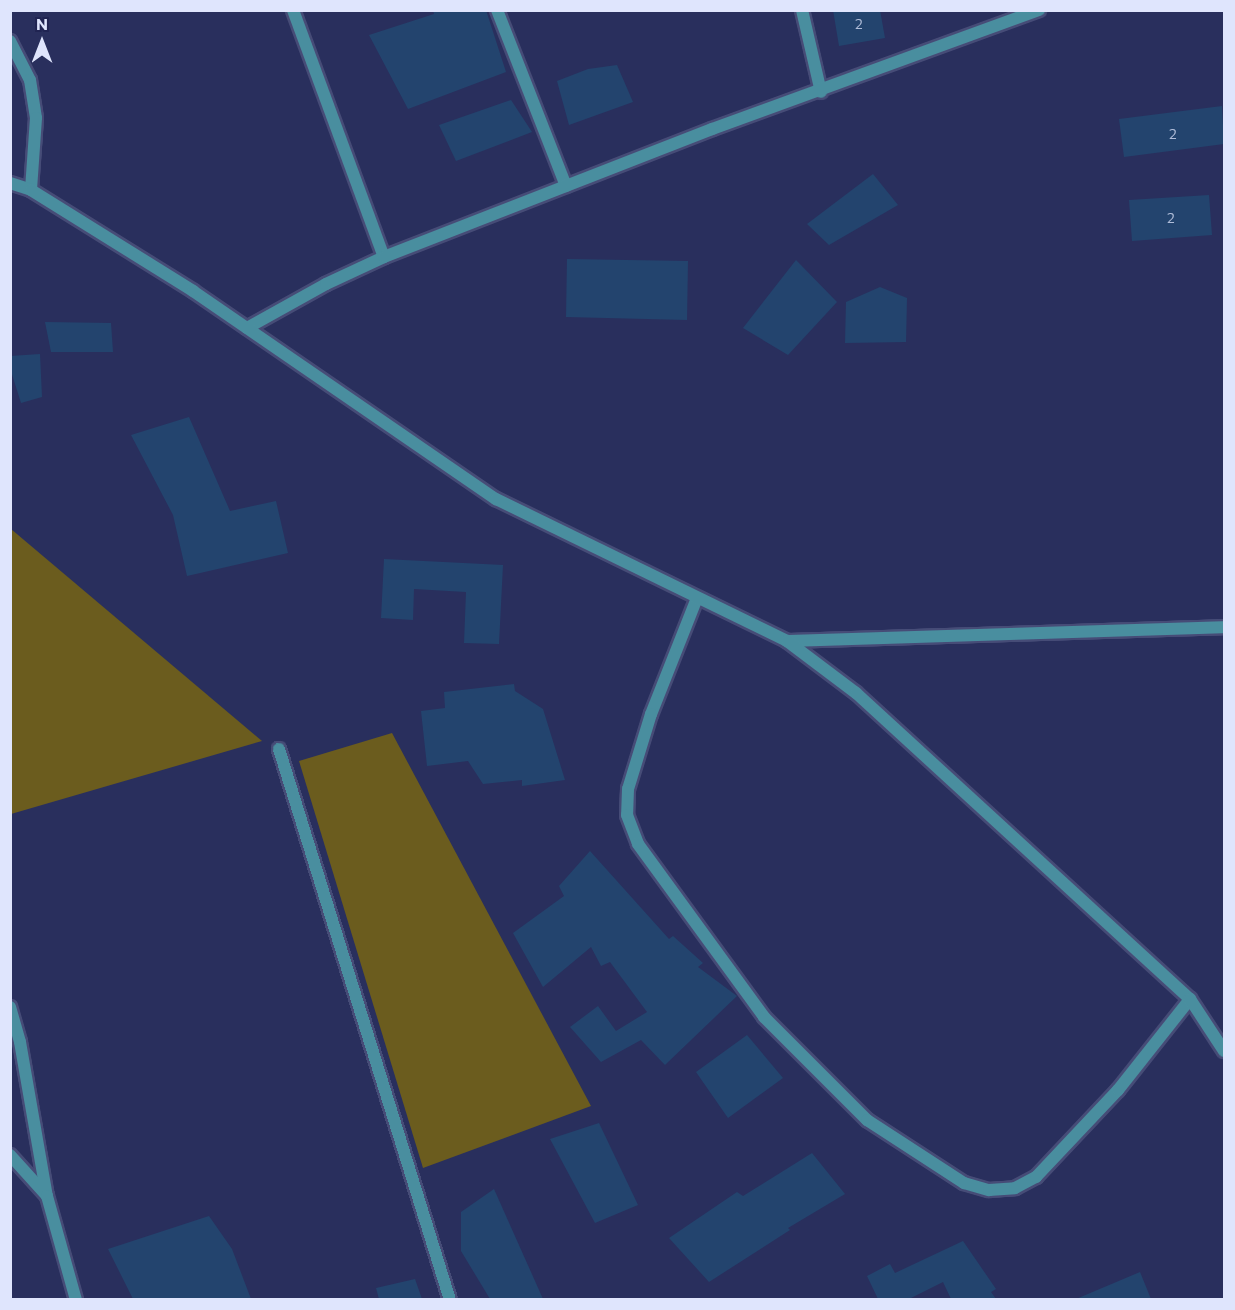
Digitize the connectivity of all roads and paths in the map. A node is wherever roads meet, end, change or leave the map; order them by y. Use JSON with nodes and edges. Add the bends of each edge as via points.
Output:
{"nodes":[{"id":1,"x":293,"y":10,"type":"edge"},
{"id":2,"x":497,"y":10,"type":"edge"},
{"id":3,"x":802,"y":10,"type":"edge"},
{"id":4,"x":1040,"y":10,"type":"edge"},
{"id":5,"x":10,"y":41,"type":"edge"},
{"id":6,"x":821,"y":92,"type":"junction"},
{"id":7,"x":10,"y":183,"type":"edge"},
{"id":8,"x":566,"y":186,"type":"junction"},
{"id":9,"x":31,"y":189,"type":"junction"},
{"id":10,"x":384,"y":257,"type":"junction"},
{"id":11,"x":247,"y":328,"type":"junction"},
{"id":12,"x":697,"y":598,"type":"junction"},
{"id":13,"x":1224,"y":627,"type":"edge"},
{"id":14,"x":788,"y":640,"type":"junction"},
{"id":15,"x":279,"y":749,"type":"dead end"},
{"id":16,"x":1190,"y":999,"type":"junction"},
{"id":17,"x":10,"y":1007,"type":"edge"},
{"id":18,"x":1224,"y":1051,"type":"edge"},
{"id":19,"x":10,"y":1155,"type":"edge"},
{"id":20,"x":47,"y":1196,"type":"junction"},
{"id":21,"x":76,"y":1299,"type":"edge"},
{"id":22,"x":450,"y":1299,"type":"edge"}],
"edges":[{"from":1,"to":10,"type":"street"},
{"from":2,"to":8,"type":"street"},
{"from":3,"to":6,"type":"street"},
{"from":4,"to":6,"type":"street"},
{"from":5,"to":9,"type":"street","via":[[30,80],[36,118]]},
{"from":6,"to":8,"type":"street"},
{"from":7,"to":9,"type":"street"},
{"from":8,"to":10,"type":"street"},
{"from":9,"to":11,"type":"street"},
{"from":10,"to":11,"type":"street"},
{"from":11,"to":12,"type":"street","via":[[496,499]]},
{"from":12,"to":14,"type":"street"},
{"from":12,"to":16,"type":"street","via":[[651,714],[628,789],[627,815],[638,844],[764,1017],[867,1120],[964,1183],[989,1190],[1015,1188],[1036,1177],[1118,1090]]},
{"from":13,"to":14,"type":"street"},
{"from":14,"to":16,"type":"street","via":[[856,693]]},
{"from":15,"to":22,"type":"street"},
{"from":16,"to":18,"type":"street"},
{"from":17,"to":20,"type":"street","via":[[20,1042]]},
{"from":19,"to":20,"type":"street"},
{"from":20,"to":21,"type":"street"}]}
